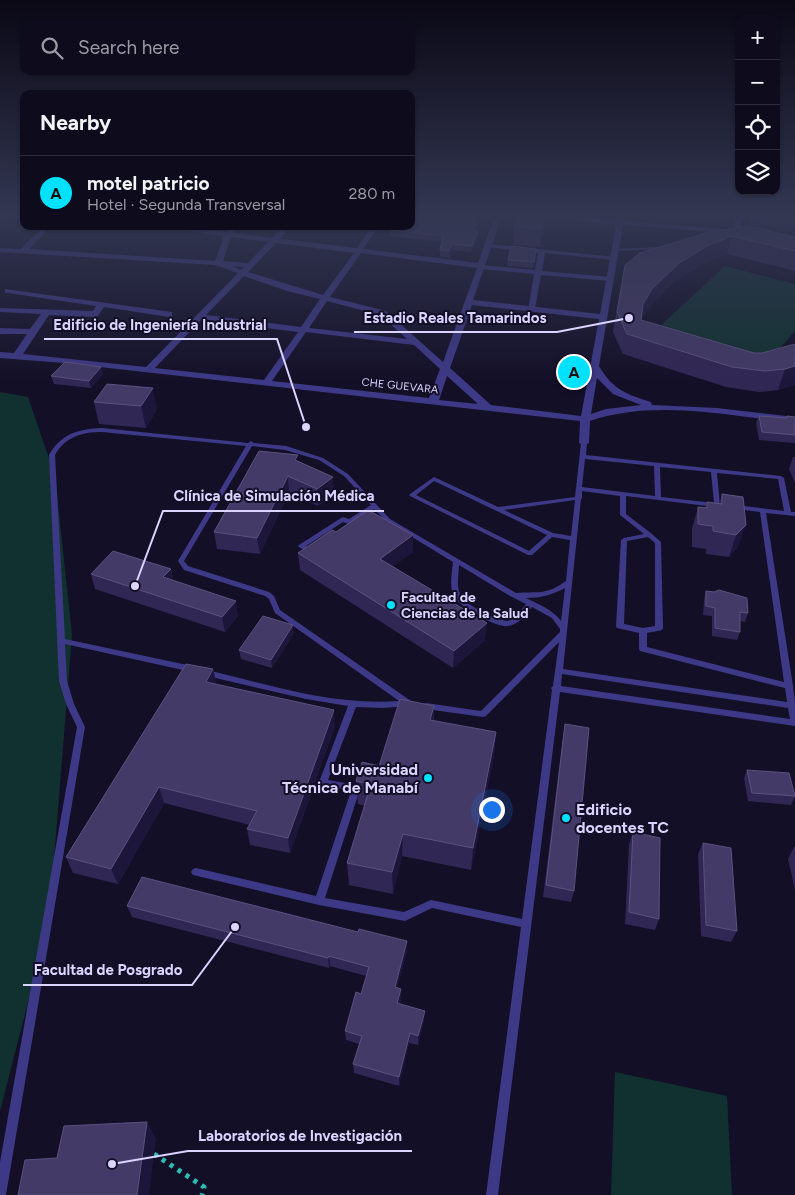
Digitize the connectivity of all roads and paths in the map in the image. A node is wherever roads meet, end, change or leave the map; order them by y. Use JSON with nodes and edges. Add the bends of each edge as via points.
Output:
{"nodes":[{"id":1,"x":242,"y":272,"type":"joint"},
{"id":2,"x":345,"y":272,"type":"edge"},
{"id":3,"x":479,"y":272,"type":"edge"},
{"id":4,"x":537,"y":272,"type":"joint"},
{"id":5,"x":611,"y":272,"type":"edge"},
{"id":6,"x":610,"y":279,"type":"junction"},
{"id":7,"x":8,"y":291,"type":"dead end"},
{"id":8,"x":327,"y":298,"type":"junction"},
{"id":9,"x":468,"y":302,"type":"junction"},
{"id":10,"x":100,"y":305,"type":"junction"},
{"id":11,"x":531,"y":309,"type":"junction"},
{"id":12,"x":0,"y":310,"type":"edge"},
{"id":13,"x":47,"y":312,"type":"junction"},
{"id":14,"x":169,"y":314,"type":"dead end"},
{"id":15,"x":198,"y":317,"type":"junction"},
{"id":16,"x":604,"y":317,"type":"junction"},
{"id":17,"x":304,"y":329,"type":"junction"},
{"id":18,"x":0,"y":331,"type":"edge"},
{"id":19,"x":34,"y":332,"type":"junction"},
{"id":20,"x":415,"y":343,"type":"junction"},
{"id":21,"x":0,"y":356,"type":"edge"},
{"id":22,"x":17,"y":356,"type":"junction"},
{"id":23,"x":595,"y":367,"type":"junction"},
{"id":24,"x":148,"y":370,"type":"junction"},
{"id":25,"x":444,"y":370,"type":"junction"},
{"id":26,"x":266,"y":383,"type":"junction"},
{"id":27,"x":433,"y":402,"type":"junction"},
{"id":28,"x":660,"y":407,"type":"junction"},
{"id":29,"x":488,"y":408,"type":"junction"},
{"id":30,"x":585,"y":419,"type":"junction"},
{"id":31,"x":795,"y":420,"type":"edge"},
{"id":32,"x":584,"y":443,"type":"joint"},
{"id":33,"x":251,"y":444,"type":"junction"},
{"id":34,"x":584,"y":457,"type":"junction"},
{"id":35,"x":657,"y":465,"type":"junction"},
{"id":36,"x":714,"y":471,"type":"junction"},
{"id":37,"x":580,"y":493,"type":"junction"},
{"id":38,"x":623,"y":494,"type":"junction"},
{"id":39,"x":658,"y":498,"type":"junction"},
{"id":40,"x":717,"y":505,"type":"junction"},
{"id":41,"x":376,"y":508,"type":"junction"},
{"id":42,"x":498,"y":509,"type":"junction"},
{"id":43,"x":763,"y":510,"type":"junction"},
{"id":44,"x":788,"y":513,"type":"junction"},
{"id":45,"x":795,"y":514,"type":"edge"},
{"id":46,"x":344,"y":531,"type":"edge"},
{"id":47,"x":552,"y":535,"type":"junction"},
{"id":48,"x":650,"y":535,"type":"junction"},
{"id":49,"x":574,"y":539,"type":"junction"},
{"id":50,"x":320,"y":547,"type":"edge"},
{"id":51,"x":456,"y":561,"type":"junction"},
{"id":52,"x":569,"y":582,"type":"junction"},
{"id":53,"x":512,"y":594,"type":"junction"},
{"id":54,"x":531,"y":603,"type":"junction"},
{"id":55,"x":642,"y":631,"type":"junction"},
{"id":56,"x":563,"y":632,"type":"junction"},
{"id":57,"x":61,"y":641,"type":"junction"},
{"id":58,"x":558,"y":671,"type":"junction"},
{"id":59,"x":789,"y":686,"type":"junction"},
{"id":60,"x":556,"y":688,"type":"junction"},
{"id":61,"x":406,"y":702,"type":"junction"},
{"id":62,"x":353,"y":704,"type":"junction"},
{"id":63,"x":794,"y":706,"type":"edge"},
{"id":64,"x":795,"y":723,"type":"edge"},
{"id":65,"x":196,"y":872,"type":"dead end"},
{"id":66,"x":319,"y":901,"type":"junction"},
{"id":67,"x":526,"y":924,"type":"junction"},
{"id":68,"x":154,"y":1154,"type":"dead end"},
{"id":69,"x":0,"y":1195,"type":"edge"},
{"id":70,"x":202,"y":1195,"type":"edge"},
{"id":71,"x":492,"y":1195,"type":"edge"}],
"edges":[{"from":1,"to":8,"type":"street","via":[[290,290]]},
{"from":1,"to":15,"type":"street"},
{"from":2,"to":8,"type":"street"},
{"from":3,"to":9,"type":"street"},
{"from":4,"to":6,"type":"street"},
{"from":4,"to":11,"type":"street"},
{"from":5,"to":6,"type":"street"},
{"from":6,"to":16,"type":"street"},
{"from":7,"to":10,"type":"street"},
{"from":8,"to":17,"type":"street"},
{"from":8,"to":20,"type":"street","via":[[383,313]]},
{"from":9,"to":11,"type":"street"},
{"from":9,"to":25,"type":"street"},
{"from":10,"to":13,"type":"street","via":[[95,314]]},
{"from":10,"to":14,"type":"street"},
{"from":11,"to":16,"type":"street"},
{"from":12,"to":13,"type":"street"},
{"from":13,"to":19,"type":"street"},
{"from":15,"to":17,"type":"street"},
{"from":15,"to":24,"type":"street"},
{"from":16,"to":23,"type":"street"},
{"from":17,"to":20,"type":"street"},
{"from":17,"to":26,"type":"street"},
{"from":18,"to":19,"type":"street"},
{"from":19,"to":22,"type":"street"},
{"from":20,"to":25,"type":"street"},
{"from":21,"to":22,"type":"street","name":"CHE GUEVARA"},
{"from":22,"to":24,"type":"street","name":"CHE GUEVARA"},
{"from":23,"to":28,"type":"street","via":[[606,387]]},
{"from":23,"to":30,"type":"street"},
{"from":24,"to":26,"type":"street","name":"CHE GUEVARA"},
{"from":25,"to":27,"type":"street"},
{"from":25,"to":29,"type":"street"},
{"from":26,"to":27,"type":"street","name":"CHE GUEVARA"},
{"from":27,"to":29,"type":"street","name":"CHE GUEVARA"},
{"from":28,"to":30,"type":"street","name":"CHE GUEVARA","via":[[616,410]]},
{"from":28,"to":31,"type":"street","name":"CHE GUEVARA"},
{"from":29,"to":30,"type":"street","name":"CHE GUEVARA"},
{"from":30,"to":32,"type":"street"},
{"from":32,"to":34,"type":"lane"},
{"from":33,"to":41,"type":"lane","via":[[286,448],[321,459],[346,475]]},
{"from":33,"to":57,"type":"lane","via":[[102,430],[86,430],[62,441],[52,455]]},
{"from":33,"to":61,"type":"lane","via":[[180,561],[186,568],[267,594],[272,598],[276,611]]},
{"from":34,"to":35,"type":"lane"},
{"from":34,"to":37,"type":"lane"},
{"from":35,"to":36,"type":"lane"},
{"from":35,"to":39,"type":"lane"},
{"from":36,"to":40,"type":"lane"},
{"from":36,"to":44,"type":"lane","via":[[782,478]]},
{"from":37,"to":38,"type":"lane"},
{"from":37,"to":42,"type":"lane"},
{"from":37,"to":49,"type":"lane"},
{"from":38,"to":39,"type":"lane"},
{"from":38,"to":48,"type":"lane","via":[[624,515]]},
{"from":39,"to":40,"type":"lane"},
{"from":40,"to":43,"type":"lane"},
{"from":41,"to":46,"type":"lane"},
{"from":41,"to":50,"type":"lane","via":[[349,522],[343,519],[301,546],[311,552]]},
{"from":41,"to":51,"type":"lane","via":[[388,520]]},
{"from":42,"to":47,"type":"lane"},
{"from":42,"to":47,"type":"lane","via":[[434,479],[412,495],[530,554]]},
{"from":43,"to":44,"type":"lane"},
{"from":43,"to":59,"type":"lane"},
{"from":44,"to":45,"type":"lane"},
{"from":47,"to":49,"type":"lane"},
{"from":48,"to":55,"type":"lane","via":[[658,542],[659,628]]},
{"from":48,"to":55,"type":"lane","via":[[624,540],[620,626]]},
{"from":49,"to":52,"type":"lane"},
{"from":51,"to":53,"type":"lane"},
{"from":51,"to":54,"type":"lane","via":[[457,596],[461,602],[495,622],[514,622]]},
{"from":52,"to":53,"type":"lane","via":[[544,595]]},
{"from":52,"to":56,"type":"lane"},
{"from":53,"to":54,"type":"lane"},
{"from":54,"to":56,"type":"lane","via":[[554,616]]},
{"from":55,"to":59,"type":"lane","via":[[643,649]]},
{"from":56,"to":58,"type":"lane"},
{"from":56,"to":61,"type":"lane","via":[[483,714]]},
{"from":57,"to":62,"type":"lane"},
{"from":57,"to":69,"type":"lane","via":[[63,681],[81,727]]},
{"from":58,"to":60,"type":"lane"},
{"from":58,"to":63,"type":"lane"},
{"from":59,"to":63,"type":"lane"},
{"from":60,"to":64,"type":"lane"},
{"from":60,"to":67,"type":"lane"},
{"from":61,"to":62,"type":"lane","via":[[386,706]]},
{"from":62,"to":66,"type":"lane","via":[[323,782],[356,789]]},
{"from":63,"to":64,"type":"lane"},
{"from":65,"to":66,"type":"lane"},
{"from":66,"to":67,"type":"lane","via":[[406,917],[431,904]]},
{"from":67,"to":71,"type":"lane"},
{"from":68,"to":70,"type":"path","via":[[204,1187]]}]}
